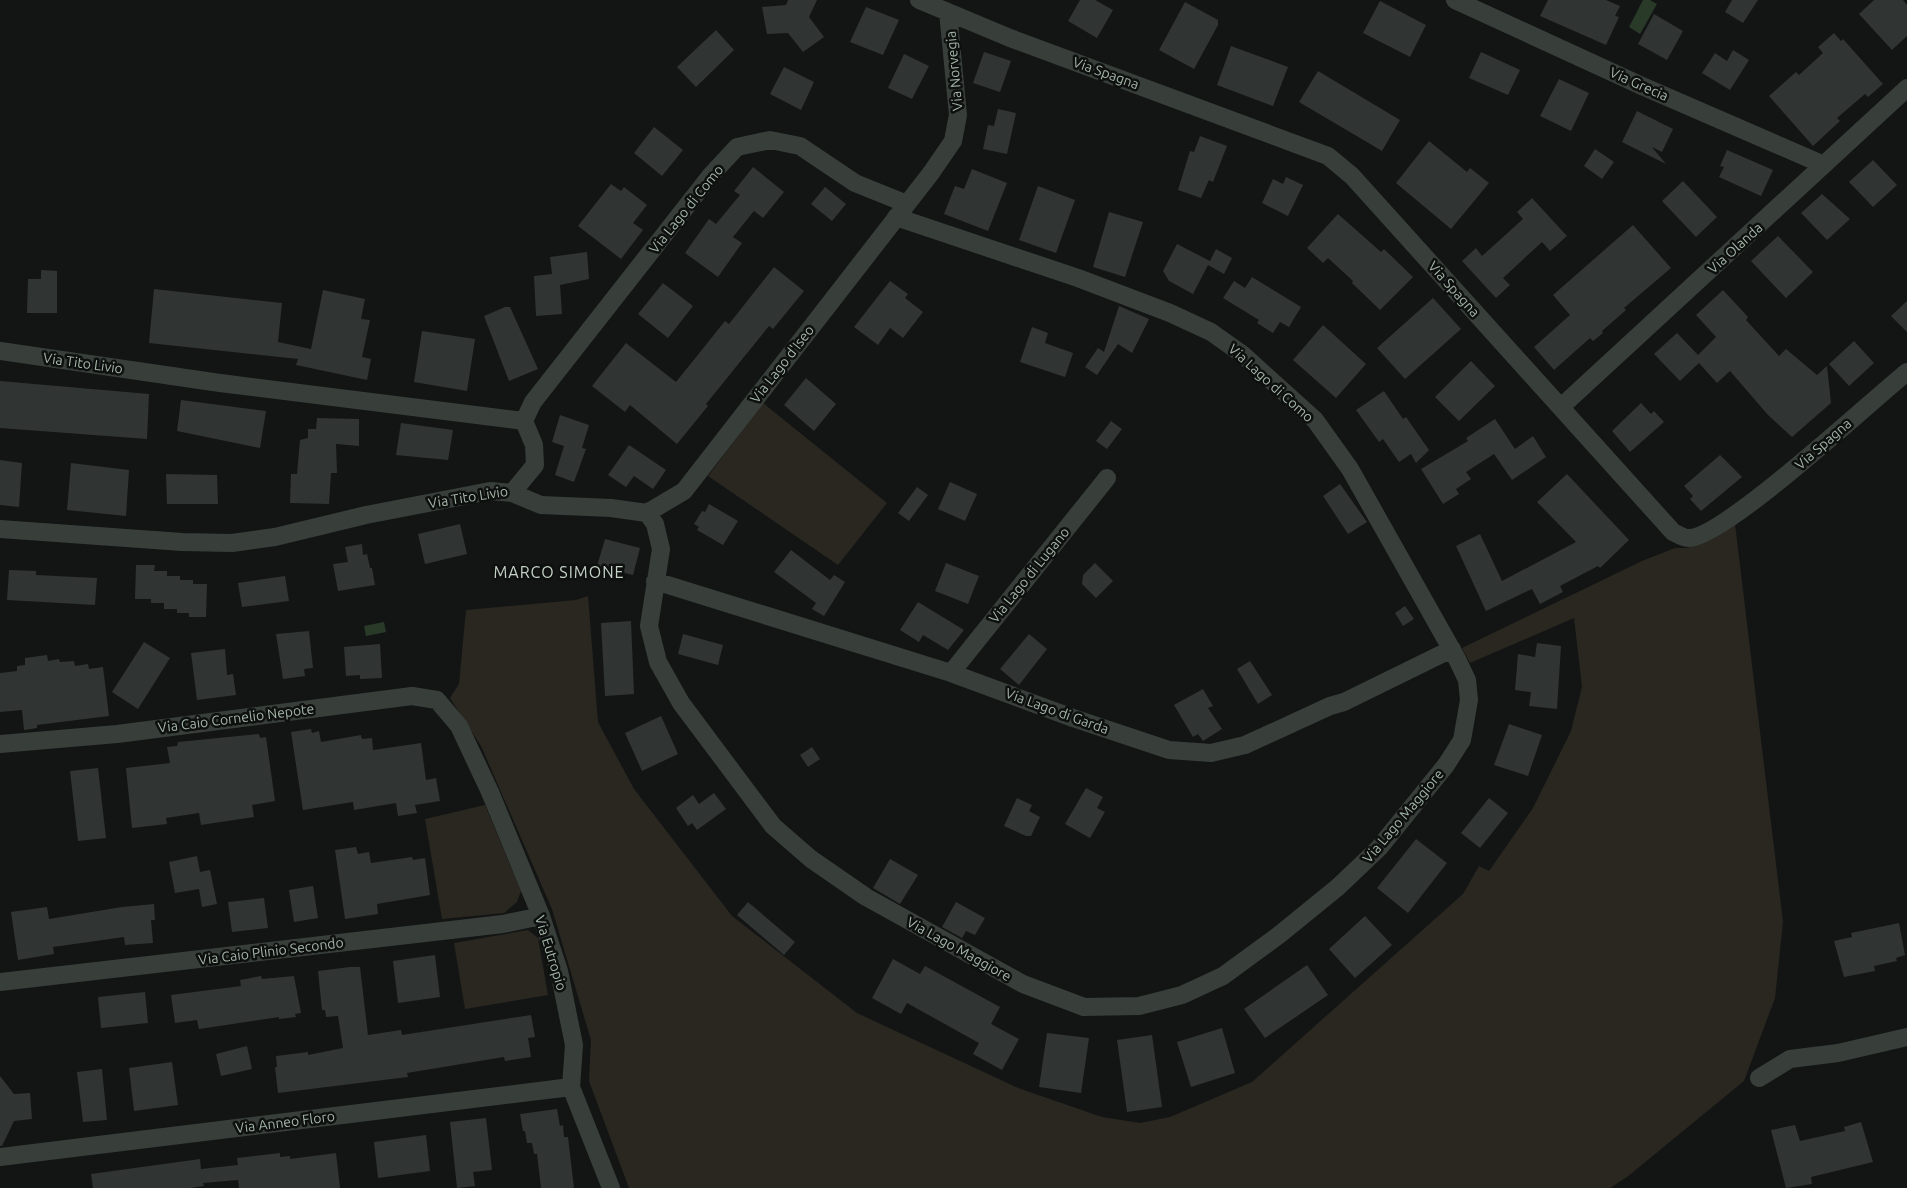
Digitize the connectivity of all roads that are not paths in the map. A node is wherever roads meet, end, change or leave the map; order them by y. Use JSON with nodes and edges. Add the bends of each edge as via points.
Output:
{"nodes":[{"id":1,"x":919,"y":0,"type":"edge"},
{"id":2,"x":1454,"y":0,"type":"edge"},
{"id":3,"x":948,"y":12,"type":"junction"},
{"id":4,"x":1907,"y":88,"type":"edge"},
{"id":5,"x":1824,"y":166,"type":"junction"},
{"id":6,"x":901,"y":211,"type":"junction"},
{"id":7,"x":0,"y":352,"type":"edge"},
{"id":8,"x":1907,"y":372,"type":"edge"},
{"id":9,"x":1561,"y":406,"type":"junction"},
{"id":10,"x":524,"y":421,"type":"junction"},
{"id":11,"x":1107,"y":478,"type":"dead end"},
{"id":12,"x":512,"y":493,"type":"junction"},
{"id":13,"x":648,"y":513,"type":"junction"},
{"id":14,"x":0,"y":529,"type":"edge"},
{"id":15,"x":655,"y":582,"type":"junction"},
{"id":16,"x":1452,"y":649,"type":"junction"},
{"id":17,"x":951,"y":673,"type":"junction"},
{"id":18,"x":459,"y":726,"type":"joint"},
{"id":19,"x":0,"y":744,"type":"edge"},
{"id":20,"x":541,"y":916,"type":"junction"},
{"id":21,"x":0,"y":982,"type":"edge"},
{"id":22,"x":1907,"y":1037,"type":"edge"},
{"id":23,"x":1759,"y":1078,"type":"dead end"},
{"id":24,"x":571,"y":1086,"type":"junction"},
{"id":25,"x":0,"y":1157,"type":"edge"},
{"id":26,"x":610,"y":1188,"type":"edge"}],
"edges":[{"from":1,"to":3,"type":"street","name":"Via Spagna"},
{"from":2,"to":5,"type":"street","name":"Via Grecia"},
{"from":3,"to":6,"type":"street","name":"Via Norvegia","via":[[958,114],[953,141]]},
{"from":3,"to":9,"type":"street","name":"Via Spagna","via":[[1328,156],[1352,176]]},
{"from":4,"to":5,"type":"street","name":"Via Olanda"},
{"from":5,"to":9,"type":"street","name":"Via Olanda"},
{"from":6,"to":10,"type":"street","name":"Via Lago di Como","via":[[800,146],[770,140],[737,147],[711,175],[533,402]]},
{"from":6,"to":13,"type":"street","name":"Via Lago d'Iseo","via":[[684,492]]},
{"from":6,"to":16,"type":"street","name":"Via Lago di Como","via":[[1170,313],[1211,332],[1242,354],[1315,420],[1344,461]]},
{"from":7,"to":10,"type":"street","name":"Via Tito Livio"},
{"from":8,"to":9,"type":"street","name":"Via Spagna","via":[[1793,470],[1705,533],[1688,538],[1673,532]]},
{"from":10,"to":12,"type":"street","name":"Via Tito Livio","via":[[534,445],[535,465]]},
{"from":11,"to":17,"type":"street","name":"Via Lago di Lugano"},
{"from":12,"to":13,"type":"street","via":[[541,505]]},
{"from":12,"to":14,"type":"street","name":"Via Tito Livio","via":[[490,491],[275,537],[232,543]]},
{"from":13,"to":15,"type":"street","name":"Via Lago Maggiore","via":[[656,524],[661,549]]},
{"from":15,"to":16,"type":"street","name":"Via Lago Maggiore","via":[[649,626],[658,662],[681,703],[773,826],[811,859],[866,897],[1023,984],[1084,1007],[1140,1006],[1182,995],[1223,976],[1279,936],[1379,848],[1446,765],[1462,740],[1469,700],[1467,680]]},
{"from":15,"to":17,"type":"street","name":"Via Lago di Garda"},
{"from":16,"to":17,"type":"street","name":"Via Lago di Garda","via":[[1344,702],[1245,745],[1211,753],[1169,750]]},
{"from":18,"to":19,"type":"street","name":"Via Caio Cornelio Nepote","via":[[437,700],[412,696],[117,734]]},
{"from":18,"to":20,"type":"street","name":"Via Eutropio"},
{"from":20,"to":21,"type":"street","name":"Via Caio Plinio Secondo","via":[[502,924]]},
{"from":20,"to":24,"type":"street","name":"Via Eutropio","via":[[559,971],[574,1045]]},
{"from":22,"to":23,"type":"street","via":[[1838,1053],[1790,1059]]},
{"from":24,"to":25,"type":"street","name":"Via Anneo Floro"},
{"from":24,"to":26,"type":"street","name":"Via Eutropio"}]}
